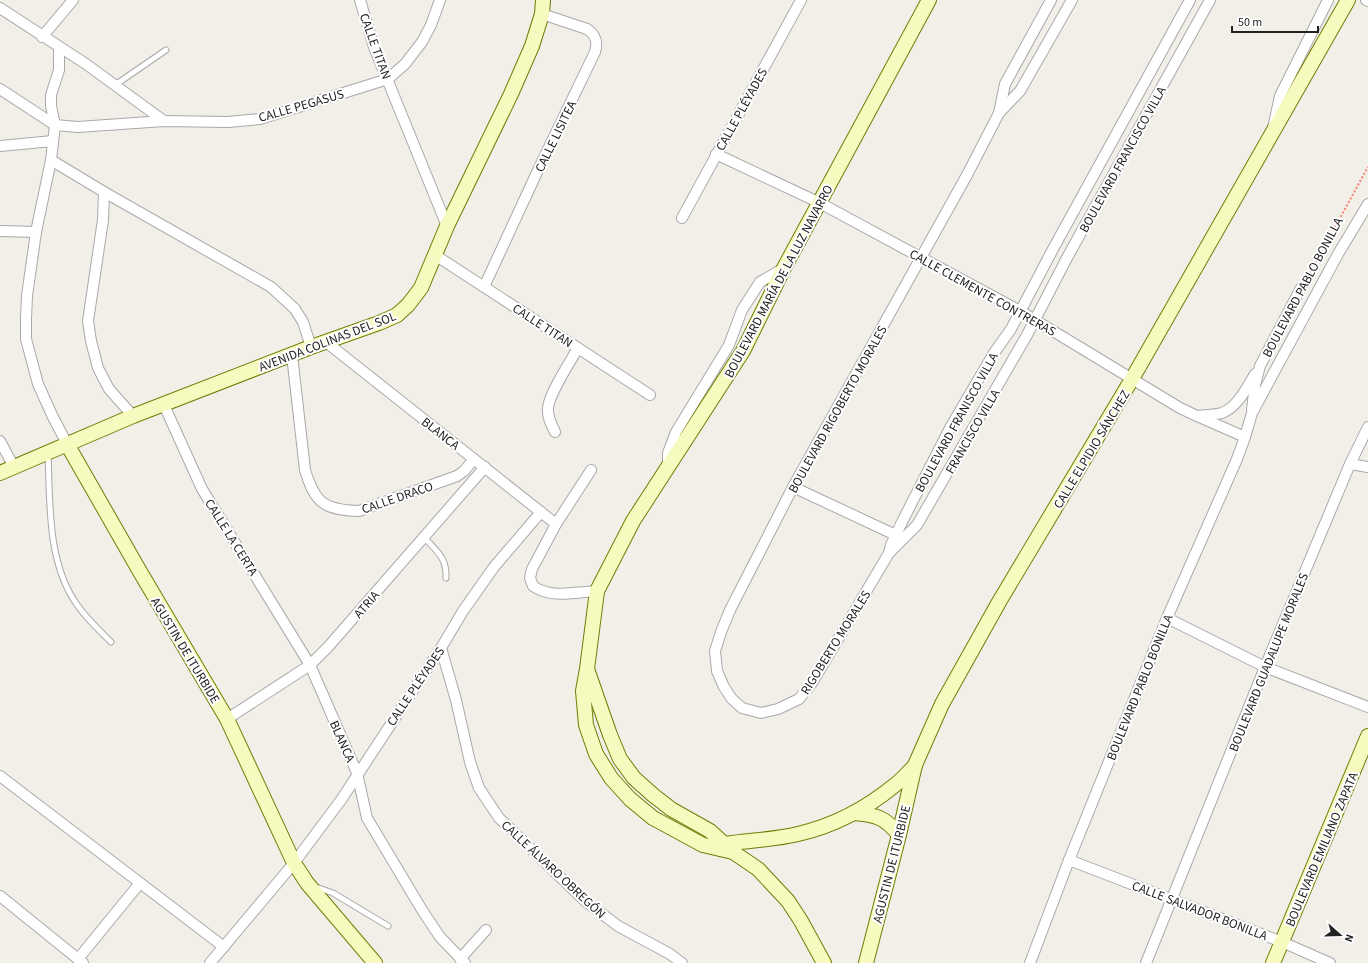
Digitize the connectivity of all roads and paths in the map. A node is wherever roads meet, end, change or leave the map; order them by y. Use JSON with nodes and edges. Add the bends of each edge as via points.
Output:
{"nodes":[{"id":1,"x":73,"y":0,"type":"edge"},
{"id":2,"x":360,"y":0,"type":"edge"},
{"id":3,"x":440,"y":0,"type":"edge"},
{"id":4,"x":544,"y":0,"type":"edge"},
{"id":5,"x":801,"y":0,"type":"edge"},
{"id":6,"x":930,"y":0,"type":"edge"},
{"id":7,"x":1051,"y":0,"type":"edge"},
{"id":8,"x":1072,"y":0,"type":"edge"},
{"id":9,"x":1190,"y":0,"type":"edge"},
{"id":10,"x":1210,"y":0,"type":"edge"},
{"id":11,"x":1328,"y":0,"type":"edge"},
{"id":12,"x":1348,"y":0,"type":"edge"},
{"id":13,"x":0,"y":8,"type":"edge"},
{"id":14,"x":542,"y":14,"type":"junction"},
{"id":15,"x":42,"y":36,"type":"junction"},
{"id":16,"x":59,"y":48,"type":"junction"},
{"id":17,"x":166,"y":50,"type":"dead end"},
{"id":18,"x":388,"y":80,"type":"junction"},
{"id":19,"x":115,"y":85,"type":"junction"},
{"id":20,"x":0,"y":89,"type":"edge"},
{"id":21,"x":999,"y":113,"type":"junction"},
{"id":22,"x":164,"y":121,"type":"junction"},
{"id":23,"x":55,"y":125,"type":"junction"},
{"id":24,"x":1272,"y":135,"type":"junction"},
{"id":25,"x":53,"y":141,"type":"junction"},
{"id":26,"x":0,"y":146,"type":"edge"},
{"id":27,"x":716,"y":154,"type":"junction"},
{"id":28,"x":51,"y":160,"type":"junction"},
{"id":29,"x":1368,"y":167,"type":"edge"},
{"id":30,"x":104,"y":197,"type":"junction"},
{"id":31,"x":820,"y":203,"type":"junction"},
{"id":32,"x":1368,"y":204,"type":"edge"},
{"id":33,"x":682,"y":218,"type":"dead end"},
{"id":34,"x":447,"y":226,"type":"junction"},
{"id":35,"x":0,"y":231,"type":"edge"},
{"id":36,"x":36,"y":232,"type":"junction"},
{"id":37,"x":1053,"y":249,"type":"junction"},
{"id":38,"x":435,"y":255,"type":"junction"},
{"id":39,"x":1068,"y":256,"type":"junction"},
{"id":40,"x":921,"y":258,"type":"junction"},
{"id":41,"x":784,"y":268,"type":"junction"},
{"id":42,"x":484,"y":288,"type":"junction"},
{"id":43,"x":1301,"y":288,"type":"joint"},
{"id":44,"x":1020,"y":311,"type":"junction"},
{"id":45,"x":1035,"y":320,"type":"junction"},
{"id":46,"x":326,"y":342,"type":"junction"},
{"id":47,"x":311,"y":347,"type":"junction"},
{"id":48,"x":578,"y":348,"type":"junction"},
{"id":49,"x":292,"y":355,"type":"junction"},
{"id":50,"x":1260,"y":366,"type":"junction"},
{"id":51,"x":1132,"y":379,"type":"junction"},
{"id":52,"x":650,"y":395,"type":"dead end"},
{"id":53,"x":164,"y":405,"type":"junction"},
{"id":54,"x":1252,"y":413,"type":"junction"},
{"id":55,"x":134,"y":416,"type":"junction"},
{"id":56,"x":1196,"y":416,"type":"junction"},
{"id":57,"x":1368,"y":427,"type":"edge"},
{"id":58,"x":554,"y":432,"type":"dead end"},
{"id":59,"x":1245,"y":437,"type":"junction"},
{"id":60,"x":0,"y":441,"type":"edge"},
{"id":61,"x":67,"y":444,"type":"junction"},
{"id":62,"x":48,"y":453,"type":"junction"},
{"id":63,"x":474,"y":458,"type":"junction"},
{"id":64,"x":1350,"y":464,"type":"junction"},
{"id":65,"x":14,"y":467,"type":"junction"},
{"id":66,"x":485,"y":467,"type":"junction"},
{"id":67,"x":1368,"y":467,"type":"edge"},
{"id":68,"x":668,"y":469,"type":"junction"},
{"id":69,"x":591,"y":470,"type":"dead end"},
{"id":70,"x":0,"y":473,"type":"edge"},
{"id":71,"x":793,"y":487,"type":"junction"},
{"id":72,"x":540,"y":512,"type":"junction"},
{"id":73,"x":556,"y":524,"type":"junction"},
{"id":74,"x":424,"y":537,"type":"junction"},
{"id":75,"x":900,"y":537,"type":"junction"},
{"id":76,"x":446,"y":578,"type":"dead end"},
{"id":77,"x":597,"y":591,"type":"junction"},
{"id":78,"x":1167,"y":618,"type":"junction"},
{"id":79,"x":111,"y":642,"type":"dead end"},
{"id":80,"x":441,"y":648,"type":"junction"},
{"id":81,"x":310,"y":665,"type":"junction"},
{"id":82,"x":1265,"y":667,"type":"junction"},
{"id":83,"x":587,"y":669,"type":"junction"},
{"id":84,"x":1368,"y":707,"type":"edge"},
{"id":85,"x":742,"y":708,"type":"joint"},
{"id":86,"x":227,"y":719,"type":"junction"},
{"id":87,"x":1368,"y":736,"type":"edge"},
{"id":88,"x":915,"y":765,"type":"junction"},
{"id":89,"x":357,"y":773,"type":"junction"},
{"id":90,"x":0,"y":776,"type":"edge"},
{"id":91,"x":854,"y":813,"type":"junction"},
{"id":92,"x":899,"y":835,"type":"junction"},
{"id":93,"x":726,"y":848,"type":"junction"},
{"id":94,"x":1070,"y":860,"type":"junction"},
{"id":95,"x":294,"y":863,"type":"junction"},
{"id":96,"x":140,"y":883,"type":"junction"},
{"id":97,"x":307,"y":883,"type":"junction"},
{"id":98,"x":0,"y":896,"type":"edge"},
{"id":99,"x":1172,"y":898,"type":"junction"},
{"id":100,"x":388,"y":926,"type":"dead end"},
{"id":101,"x":486,"y":930,"type":"dead end"},
{"id":102,"x":1282,"y":942,"type":"junction"},
{"id":103,"x":224,"y":947,"type":"junction"},
{"id":104,"x":80,"y":961,"type":"edge"},
{"id":105,"x":462,"y":961,"type":"edge"},
{"id":106,"x":210,"y":963,"type":"edge"},
{"id":107,"x":375,"y":963,"type":"edge"},
{"id":108,"x":682,"y":963,"type":"edge"},
{"id":109,"x":824,"y":963,"type":"edge"},
{"id":110,"x":866,"y":963,"type":"edge"},
{"id":111,"x":1030,"y":963,"type":"edge"},
{"id":112,"x":1146,"y":963,"type":"edge"},
{"id":113,"x":1273,"y":963,"type":"edge"},
{"id":114,"x":1330,"y":963,"type":"edge"}],
"edges":[{"from":1,"to":15,"type":"street"},
{"from":2,"to":18,"type":"street","name":"CALLE TITAN","via":[[374,47]]},
{"from":3,"to":18,"type":"street","via":[[422,42],[405,64]]},
{"from":4,"to":14,"type":"street","name":"AVENIDA COLINAS DEL SOL"},
{"from":5,"to":27,"type":"street","name":"CALLE PLÉYADES"},
{"from":6,"to":31,"type":"street","name":"BOULEVARD MARÍA DE LA LUZ NAVARRO"},
{"from":7,"to":21,"type":"street","name":"BOULEVARD RIGOBERTO MORALES","via":[[1005,84]]},
{"from":8,"to":21,"type":"street","name":"BOULEVARD RIGOBERTO MORALES","via":[[1020,91]]},
{"from":9,"to":37,"type":"street","name":"BOULEVARD FRANCISCO VILLA"},
{"from":10,"to":39,"type":"street","name":"BOULEVARD FRANCISCO VILLA"},
{"from":11,"to":24,"type":"street","name":"CALLE ELPIDIO SÁNCHEZ","via":[[1280,96]]},
{"from":12,"to":24,"type":"street","name":"CALLE ELPIDIO SÁNCHEZ"},
{"from":13,"to":15,"type":"street"},
{"from":14,"to":34,"type":"street","name":"AVENIDA COLINAS DEL SOL","via":[[532,46],[511,94]]},
{"from":14,"to":42,"type":"street","name":"CALLE LISITEA","via":[[587,29],[593,33],[597,46]]},
{"from":15,"to":16,"type":"street"},
{"from":16,"to":19,"type":"street"},
{"from":16,"to":23,"type":"street","via":[[59,70],[51,95]]},
{"from":17,"to":19,"type":"lane"},
{"from":18,"to":22,"type":"street","name":"CALLE PEGASUS","via":[[260,119],[228,122]]},
{"from":18,"to":34,"type":"street","name":"CALLE TITAN"},
{"from":19,"to":22,"type":"street"},
{"from":20,"to":23,"type":"street"},
{"from":21,"to":40,"type":"street","name":"BOULEVARD RIGOBERTO MORALES"},
{"from":22,"to":23,"type":"street","name":"CALLE PEGASUS","via":[[78,127]]},
{"from":23,"to":25,"type":"street"},
{"from":24,"to":51,"type":"street","name":"CALLE ELPIDIO SÁNCHEZ"},
{"from":25,"to":26,"type":"street"},
{"from":25,"to":28,"type":"street"},
{"from":27,"to":31,"type":"street","name":"CALLE CLEMENTE CONTRERAS"},
{"from":27,"to":33,"type":"street","name":"CALLE PLÉYADES"},
{"from":28,"to":30,"type":"street"},
{"from":28,"to":36,"type":"street"},
{"from":29,"to":43,"type":"path","name":"BOULEVARD PABLO BONILLA"},
{"from":30,"to":47,"type":"street","via":[[271,287],[295,309],[303,322]]},
{"from":30,"to":55,"type":"street","via":[[88,321],[98,368],[109,389]]},
{"from":31,"to":40,"type":"street","name":"CALLE CLEMENTE CONTRERAS"},
{"from":31,"to":41,"type":"street","name":"BOULEVARD MARÍA DE LA LUZ NAVARRO"},
{"from":32,"to":54,"type":"street","name":"BOULEVARD PABLO BONILLA"},
{"from":34,"to":38,"type":"street","name":"AVENIDA COLINAS DEL SOL"},
{"from":35,"to":36,"type":"street"},
{"from":36,"to":61,"type":"street","via":[[27,296],[26,339],[38,384]]},
{"from":37,"to":39,"type":"street"},
{"from":37,"to":44,"type":"street","name":"BOULEVARD FRANCISCO VILLA"},
{"from":38,"to":42,"type":"street","name":"CALLE TITAN"},
{"from":38,"to":46,"type":"street","name":"AVENIDA COLINAS DEL SOL","via":[[421,288],[397,315]]},
{"from":39,"to":45,"type":"street","name":"BOULEVARD FRANCISCO VILLA"},
{"from":40,"to":44,"type":"street","name":"CALLE CLEMENTE CONTRERAS"},
{"from":40,"to":71,"type":"street","name":"BOULEVARD RIGOBERTO MORALES"},
{"from":41,"to":68,"type":"street","name":"BOULEVARD MARÍA DE LA LUZ NAVARRO","via":[[743,351]]},
{"from":41,"to":68,"type":"street","via":[[760,282],[742,310],[729,345],[676,432],[668,452]]},
{"from":42,"to":48,"type":"street","name":"CALLE TITAN"},
{"from":43,"to":50,"type":"street","name":"BOULEVARD PABLO BONILLA"},
{"from":44,"to":45,"type":"street","name":"CALLE CLEMENTE CONTRERAS"},
{"from":44,"to":75,"type":"street","name":"BOULEVARD FRANISCO VILLA","via":[[950,428]]},
{"from":45,"to":51,"type":"street","name":"CALLE CLEMENTE CONTRERAS"},
{"from":45,"to":75,"type":"street","name":"FRANCISCO VILLA","via":[[917,525]]},
{"from":46,"to":47,"type":"street","name":"AVENIDA COLINAS DEL SOL"},
{"from":46,"to":63,"type":"street","name":"BLANCA"},
{"from":47,"to":49,"type":"street","name":"AVENIDA COLINAS DEL SOL"},
{"from":48,"to":52,"type":"street","name":"CALLE TITAN"},
{"from":48,"to":58,"type":"street","via":[[550,397],[549,420]]},
{"from":49,"to":53,"type":"street","name":"AVENIDA COLINAS DEL SOL"},
{"from":49,"to":63,"type":"street","name":"CALLE DRACO","via":[[305,470],[318,500],[334,508],[359,511],[457,476]]},
{"from":50,"to":54,"type":"street","name":"BOULEVARD PABLO BONILLA"},
{"from":50,"to":56,"type":"street","via":[[1239,400],[1231,408],[1223,412]]},
{"from":51,"to":56,"type":"street","name":"CALLE CLEMENTE CONTRERAS"},
{"from":51,"to":88,"type":"street","name":"CALLE ELPIDIO SÁNCHEZ","via":[[942,704]]},
{"from":53,"to":55,"type":"street","name":"AVENIDA COLINAS DEL SOL"},
{"from":53,"to":81,"type":"street","name":"CALLE LA CERTA","via":[[202,489]]},
{"from":54,"to":59,"type":"street","name":"BOULEVARD PABLO BONILLA"},
{"from":55,"to":61,"type":"street","name":"AVENIDA COLINAS DEL SOL"},
{"from":56,"to":59,"type":"street","name":"CALLE CLEMENTE CONTRERAS"},
{"from":57,"to":64,"type":"street","name":"BOULEVARD GUADALUPE MORALES"},
{"from":59,"to":78,"type":"street","name":"BOULEVARD PABLO BONILLA"},
{"from":60,"to":65,"type":"street"},
{"from":61,"to":62,"type":"street","name":"AVENIDA COLINAS DEL SOL"},
{"from":61,"to":86,"type":"street","name":"AGUSTIN DE ITURBIDE"},
{"from":62,"to":65,"type":"street","name":"AVENIDA COLINAS DEL SOL"},
{"from":62,"to":79,"type":"lane","via":[[52,534],[62,577],[78,606]]},
{"from":63,"to":66,"type":"street","name":"BLANCA"},
{"from":64,"to":67,"type":"street"},
{"from":64,"to":82,"type":"street","name":"BOULEVARD GUADALUPE MORALES"},
{"from":65,"to":70,"type":"street","name":"AVENIDA COLINAS DEL SOL"},
{"from":66,"to":72,"type":"street","name":"BLANCA"},
{"from":66,"to":74,"type":"street","name":"ATRIA"},
{"from":68,"to":77,"type":"street","name":"BOULEVARD MARÍA DE LA LUZ NAVARRO","via":[[633,521]]},
{"from":69,"to":73,"type":"street"},
{"from":71,"to":75,"type":"street"},
{"from":71,"to":85,"type":"street","name":"BOULEVARD RIGOBERTO MORALES","via":[[730,610],[715,651],[717,671],[724,687]]},
{"from":72,"to":73,"type":"street","name":"BLANCA"},
{"from":72,"to":80,"type":"street","name":"CALLE PLÉYADES","via":[[494,567]]},
{"from":73,"to":77,"type":"street","via":[[532,569],[530,578],[533,586],[544,592],[559,594]]},
{"from":74,"to":76,"type":"lane","via":[[443,560]]},
{"from":74,"to":81,"type":"street","name":"ATRIA"},
{"from":75,"to":85,"type":"street","name":"RIGOBERTO MORALES","via":[[828,658],[799,699],[778,709],[761,713]]},
{"from":77,"to":83,"type":"street","name":"BOULEVARD MARÍA DE LA LUZ NAVARRO"},
{"from":78,"to":82,"type":"street"},
{"from":78,"to":94,"type":"street","name":"BOULEVARD PABLO BONILLA"},
{"from":80,"to":89,"type":"street","name":"CALLE PLÉYADES"},
{"from":80,"to":108,"type":"street","name":"CALLE ÁLVARO OBREGÓN","via":[[470,762],[479,788],[499,818],[585,901],[618,926]]},
{"from":81,"to":86,"type":"street","name":"ATRIA"},
{"from":81,"to":89,"type":"street","name":"BLANCA"},
{"from":82,"to":84,"type":"street"},
{"from":82,"to":99,"type":"street","name":"BOULEVARD GUADALUPE MORALES"},
{"from":83,"to":93,"type":"street","name":"BOULEVARD MARÍA DE LA LUZ NAVARRO","via":[[620,759],[634,778],[671,809],[710,831]]},
{"from":83,"to":93,"type":"street","name":"BOULEVARD MARÍA DE LA LUZ NAVARRO","via":[[583,690],[586,725],[596,754],[611,778],[630,799],[653,818],[703,845]]},
{"from":86,"to":95,"type":"street","name":"AGUSTIN DE ITURBIDE"},
{"from":87,"to":102,"type":"street","name":"BOULEVARD EMILIANO ZAPATA"},
{"from":88,"to":91,"type":"street","via":[[896,785]]},
{"from":88,"to":92,"type":"street","name":"AGUSTIN DE ITURBIDE"},
{"from":89,"to":95,"type":"street","name":"CALLE PLÉYADES","via":[[341,800]]},
{"from":89,"to":105,"type":"street","name":"BLANCA","via":[[367,818],[378,838],[440,937]]},
{"from":90,"to":96,"type":"street"},
{"from":91,"to":92,"type":"street","via":[[882,819],[891,824]]},
{"from":91,"to":93,"type":"street","via":[[798,834]]},
{"from":92,"to":110,"type":"street","name":"AGUSTIN DE ITURBIDE"},
{"from":93,"to":109,"type":"street","name":"BOULEVARD MARÍA DE LA LUZ NAVARRO","via":[[758,869],[788,901]]},
{"from":94,"to":99,"type":"street","name":"CALLE SALVADOR BONILLA"},
{"from":94,"to":111,"type":"street","name":"BOULEVARD PABLO BONILLA"},
{"from":95,"to":97,"type":"street","name":"AGUSTIN DE ITURBIDE"},
{"from":95,"to":103,"type":"street","name":"CALLE PLÉYADES"},
{"from":96,"to":103,"type":"street"},
{"from":96,"to":104,"type":"street"},
{"from":97,"to":100,"type":"lane","via":[[333,893]]},
{"from":97,"to":107,"type":"street","name":"AGUSTIN DE ITURBIDE"},
{"from":98,"to":104,"type":"street"},
{"from":99,"to":102,"type":"street","name":"CALLE SALVADOR BONILLA"},
{"from":99,"to":112,"type":"street","name":"BOULEVARD GUADALUPE MORALES"},
{"from":101,"to":105,"type":"street"},
{"from":102,"to":113,"type":"street","name":"BOULEVARD EMILIANO ZAPATA"},
{"from":102,"to":114,"type":"street","name":"CALLE SALVADOR BONILLA"},
{"from":103,"to":106,"type":"street","name":"CALLE PLÉYADES"}]}
